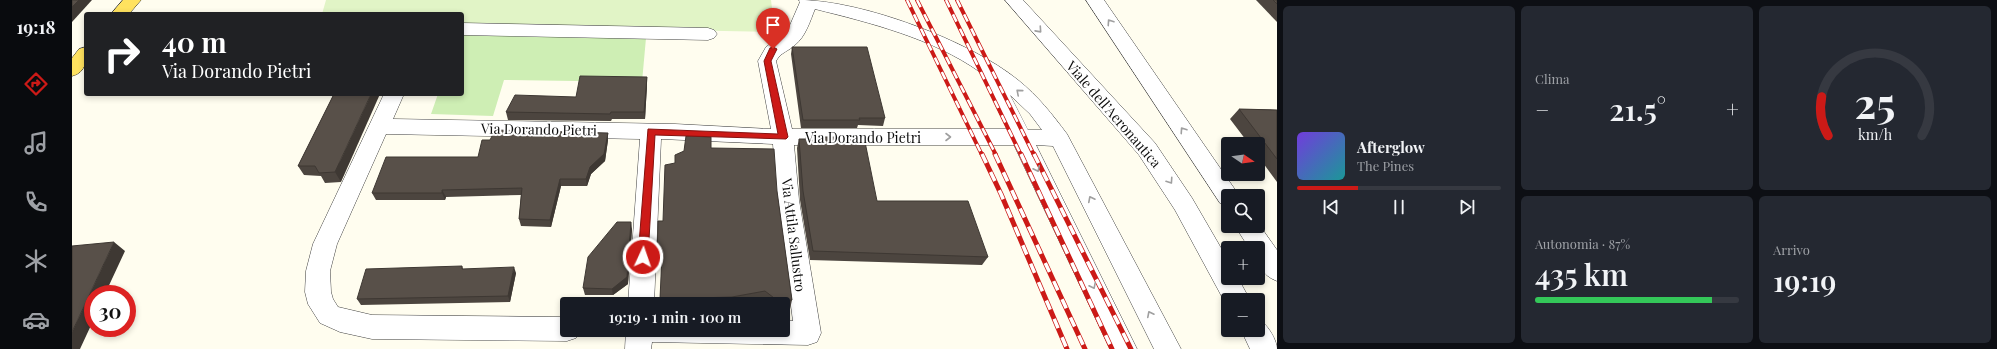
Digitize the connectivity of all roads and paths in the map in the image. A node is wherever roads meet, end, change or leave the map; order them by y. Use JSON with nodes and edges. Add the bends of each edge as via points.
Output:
{"nodes":[{"id":1,"x":132,"y":0,"type":"edge"},
{"id":2,"x":1014,"y":0,"type":"edge"},
{"id":3,"x":1095,"y":0,"type":"edge"},
{"id":4,"x":808,"y":1,"type":"edge"},
{"id":5,"x":122,"y":12,"type":"edge"},
{"id":6,"x":464,"y":29,"type":"edge"},
{"id":7,"x":708,"y":34,"type":"dead end"},
{"id":8,"x":84,"y":55,"type":"edge"},
{"id":9,"x":978,"y":62,"type":"junction"},
{"id":10,"x":72,"y":70,"type":"edge"},
{"id":11,"x":393,"y":96,"type":"edge"},
{"id":12,"x":379,"y":126,"type":"junction"},
{"id":13,"x":651,"y":132,"type":"junction"},
{"id":14,"x":783,"y":137,"type":"junction"},
{"id":15,"x":1021,"y":137,"type":"junction"},
{"id":16,"x":1060,"y":139,"type":"junction"},
{"id":17,"x":1223,"y":189,"type":"edge"},
{"id":18,"x":1253,"y":233,"type":"edge"},
{"id":19,"x":1277,"y":270,"type":"edge"},
{"id":20,"x":1233,"y":293,"type":"edge"},
{"id":21,"x":641,"y":297,"type":"edge"},
{"id":22,"x":560,"y":329,"type":"edge"},
{"id":23,"x":790,"y":333,"type":"edge"},
{"id":24,"x":639,"y":337,"type":"edge"},
{"id":25,"x":1258,"y":337,"type":"edge"},
{"id":26,"x":638,"y":349,"type":"edge"},
{"id":27,"x":1124,"y":349,"type":"edge"},
{"id":28,"x":1168,"y":349,"type":"edge"},
{"id":29,"x":1265,"y":349,"type":"edge"}],
"edges":[{"from":1,"to":5,"type":"main road"},
{"from":2,"to":20,"type":"street","name":"Viale dell’Aeronautica","one_way":true,"via":[[1151,155],[1173,185]]},
{"from":17,"to":3,"type":"street","one_way":true},
{"from":4,"to":9,"type":"street","via":[[860,14],[943,42]]},
{"from":4,"to":14,"type":"street","name":"Via Attila Sallustro","via":[[790,40],[773,49],[768,61]]},
{"from":6,"to":7,"type":"street"},
{"from":8,"to":10,"type":"main road"},
{"from":9,"to":15,"type":"street","via":[[988,71]]},
{"from":16,"to":9,"type":"street","one_way":true,"via":[[1050,123],[1030,102]]},
{"from":11,"to":12,"type":"street"},
{"from":12,"to":13,"type":"street","name":"Via Dorando Pietri"},
{"from":12,"to":22,"type":"street","via":[[326,244],[318,271],[318,292],[321,304],[329,315],[372,327]]},
{"from":13,"to":14,"type":"street","name":"Via Dorando Pietri"},
{"from":13,"to":21,"type":"street"},
{"from":14,"to":15,"type":"street","name":"Via Dorando Pietri","one_way":true},
{"from":14,"to":23,"type":"street","name":"Via Attila Sallustro","via":[[788,200],[808,333]]},
{"from":15,"to":16,"type":"street","name":"Via Dorando Pietri"},
{"from":15,"to":27,"type":"street","one_way":true},
{"from":28,"to":16,"type":"street","one_way":true},
{"from":18,"to":19,"type":"street"},
{"from":24,"to":26,"type":"street"},
{"from":25,"to":29,"type":"street"}]}
